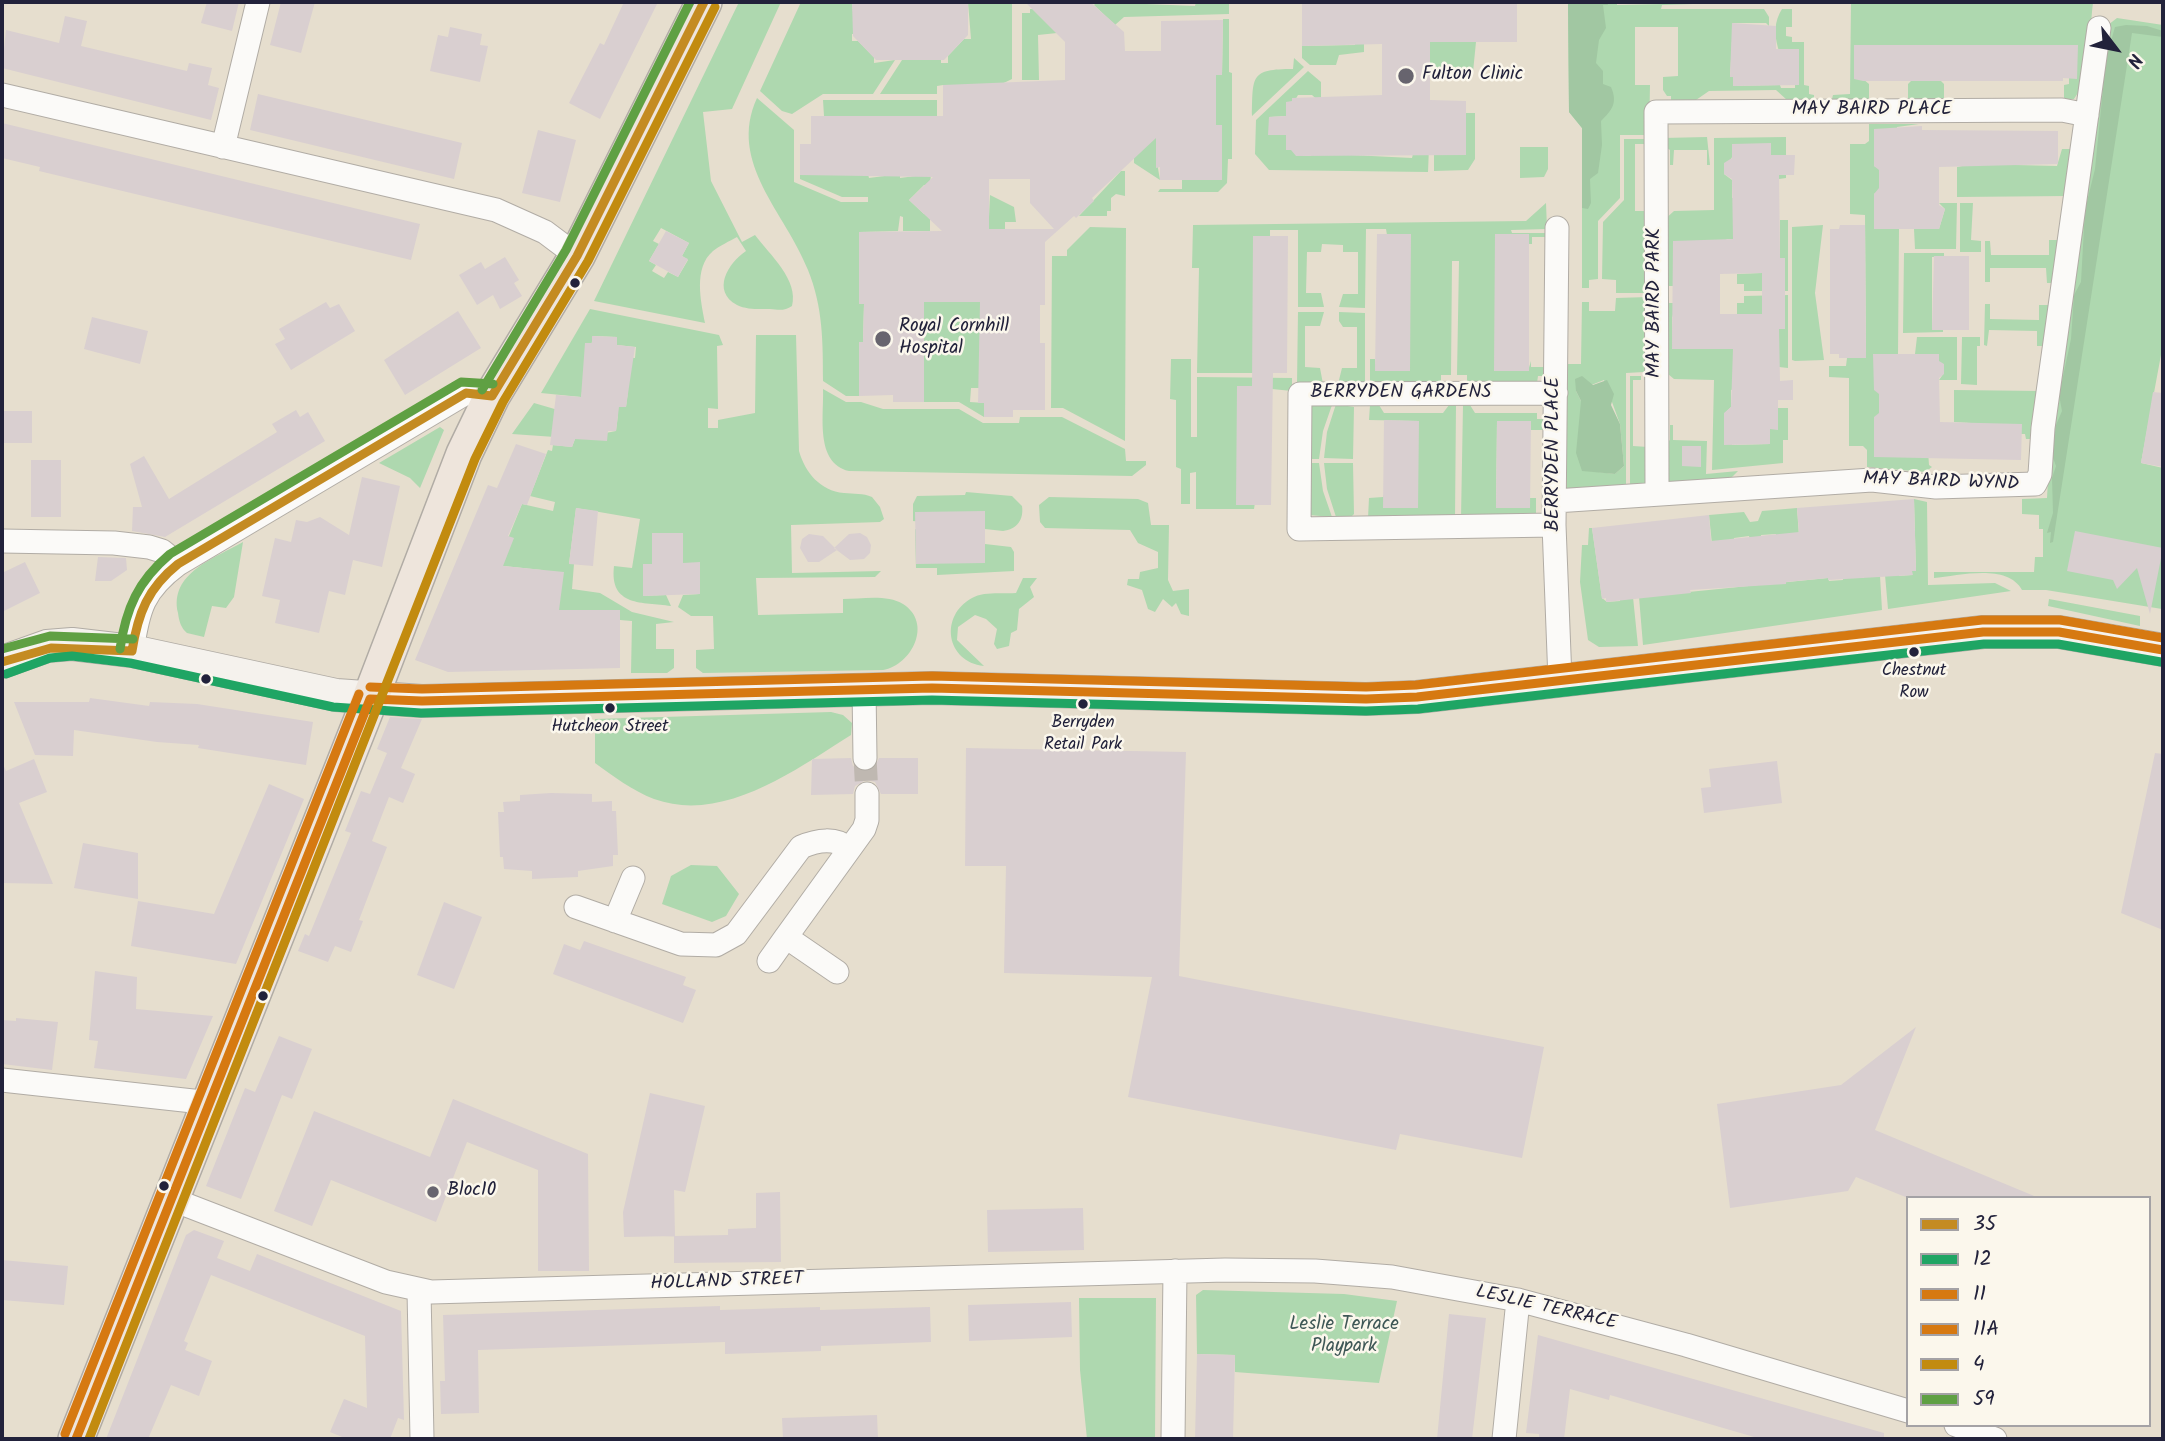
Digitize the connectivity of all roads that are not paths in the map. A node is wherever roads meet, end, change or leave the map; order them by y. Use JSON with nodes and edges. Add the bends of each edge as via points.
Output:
{"nodes":[{"id":1,"x":258,"y":2,"type":"edge"},
{"id":2,"x":704,"y":2,"type":"edge"},
{"id":3,"x":2099,"y":28,"type":"dead end"},
{"id":4,"x":2,"y":95,"type":"edge"},
{"id":5,"x":1656,"y":112,"type":"joint"},
{"id":6,"x":2087,"y":115,"type":"junction"},
{"id":7,"x":223,"y":148,"type":"junction"},
{"id":8,"x":1557,"y":228,"type":"dead end"},
{"id":9,"x":577,"y":256,"type":"junction"},
{"id":10,"x":1556,"y":393,"type":"junction"},
{"id":11,"x":492,"y":396,"type":"junction"},
{"id":12,"x":1657,"y":493,"type":"junction"},
{"id":13,"x":1555,"y":502,"type":"junction"},
{"id":14,"x":1554,"y":526,"type":"junction"},
{"id":15,"x":2,"y":541,"type":"edge"},
{"id":16,"x":178,"y":564,"type":"junction"},
{"id":17,"x":2163,"y":650,"type":"edge"},
{"id":18,"x":131,"y":651,"type":"junction"},
{"id":19,"x":2,"y":662,"type":"edge"},
{"id":20,"x":1560,"y":680,"type":"junction"},
{"id":21,"x":864,"y":688,"type":"junction"},
{"id":22,"x":370,"y":699,"type":"junction"},
{"id":23,"x":865,"y":758,"type":"tunnel mouth"},
{"id":24,"x":867,"y":794,"type":"tunnel mouth"},
{"id":25,"x":849,"y":849,"type":"junction"},
{"id":26,"x":634,"y":877,"type":"dead end"},
{"id":27,"x":576,"y":907,"type":"dead end"},
{"id":28,"x":615,"y":921,"type":"junction"},
{"id":29,"x":786,"y":937,"type":"junction"},
{"id":30,"x":769,"y":961,"type":"dead end"},
{"id":31,"x":837,"y":972,"type":"dead end"},
{"id":32,"x":2,"y":1080,"type":"edge"},
{"id":33,"x":211,"y":1102,"type":"junction"},
{"id":34,"x":171,"y":1199,"type":"junction"},
{"id":35,"x":1175,"y":1271,"type":"junction"},
{"id":36,"x":419,"y":1291,"type":"junction"},
{"id":37,"x":1518,"y":1300,"type":"junction"},
{"id":38,"x":1906,"y":1409,"type":"edge"},
{"id":39,"x":1962,"y":1427,"type":"edge"},
{"id":40,"x":76,"y":1439,"type":"edge"},
{"id":41,"x":422,"y":1439,"type":"edge"},
{"id":42,"x":1173,"y":1439,"type":"edge"},
{"id":43,"x":1504,"y":1439,"type":"edge"},
{"id":44,"x":1995,"y":1439,"type":"edge"}],
"edges":[{"from":1,"to":7,"type":"street"},
{"from":2,"to":9,"type":"main road"},
{"from":3,"to":6,"type":"street","name":"MAY BAIRD WYND"},
{"from":4,"to":7,"type":"street"},
{"from":5,"to":6,"type":"street","name":"MAY BAIRD PLACE","via":[[2062,110]]},
{"from":5,"to":12,"type":"street","name":"MAY BAIRD PARK"},
{"from":6,"to":12,"type":"street","name":"MAY BAIRD WYND","via":[[2037,482],[2027,486],[1936,487],[1872,480]]},
{"from":7,"to":9,"type":"street","via":[[496,210],[545,232]]},
{"from":8,"to":10,"type":"street","name":"BERRYDEN PLACE"},
{"from":9,"to":11,"type":"main road"},
{"from":10,"to":13,"type":"street","name":"BERRYDEN PLACE"},
{"from":10,"to":14,"type":"street","name":"BERRYDEN GARDENS","via":[[1300,394],[1299,529]]},
{"from":11,"to":16,"type":"street","via":[[466,393]]},
{"from":11,"to":22,"type":"main road","via":[[456,472]]},
{"from":12,"to":13,"type":"street","name":"MAY BAIRD WYND"},
{"from":13,"to":14,"type":"street","name":"BERRYDEN PLACE"},
{"from":14,"to":20,"type":"street","name":"BERRYDEN PLACE"},
{"from":15,"to":16,"type":"street","via":[[149,547]]},
{"from":16,"to":18,"type":"street","via":[[146,594]]},
{"from":17,"to":20,"type":"main road","via":[[2059,632],[1983,632]]},
{"from":18,"to":19,"type":"main road","via":[[47,646]]},
{"from":18,"to":22,"type":"main road"},
{"from":20,"to":21,"type":"main road","via":[[1417,698],[1366,699]]},
{"from":21,"to":22,"type":"main road"},
{"from":21,"to":23,"type":"street"},
{"from":22,"to":33,"type":"main road"},
{"from":24,"to":25,"type":"street","via":[[867,820]]},
{"from":25,"to":28,"type":"street","via":[[831,841],[801,847],[736,934],[716,945],[681,944]]},
{"from":25,"to":29,"type":"street"},
{"from":26,"to":28,"type":"street"},
{"from":27,"to":28,"type":"street"},
{"from":29,"to":30,"type":"street"},
{"from":29,"to":31,"type":"street"},
{"from":32,"to":33,"type":"street"},
{"from":33,"to":34,"type":"main road"},
{"from":34,"to":36,"type":"street","name":"HOLLAND STREET"},
{"from":34,"to":40,"type":"main road"},
{"from":35,"to":36,"type":"street","name":"HOLLAND STREET"},
{"from":35,"to":37,"type":"street","name":"LESLIE TERRACE","via":[[1355,1273]]},
{"from":35,"to":42,"type":"street"},
{"from":36,"to":41,"type":"street"},
{"from":37,"to":38,"type":"street","name":"LESLIE TERRACE"},
{"from":37,"to":43,"type":"street"},
{"from":39,"to":44,"type":"street"}]}
